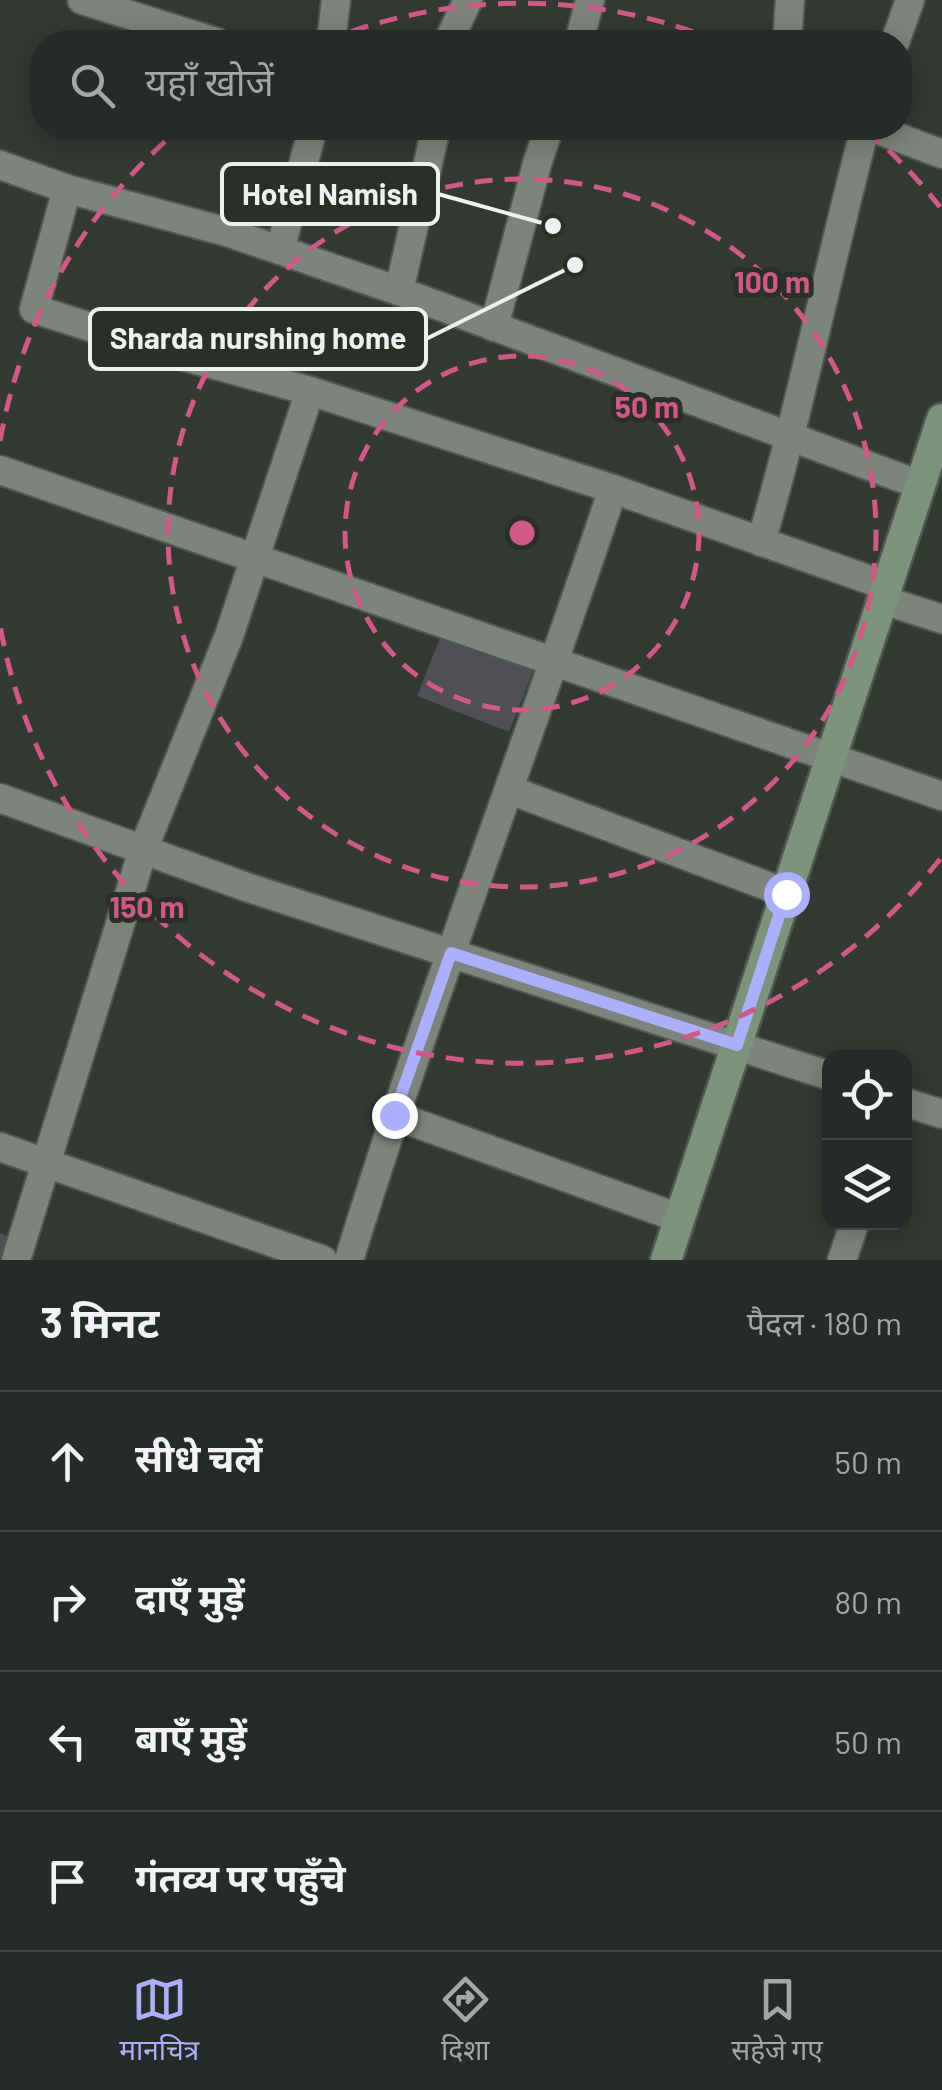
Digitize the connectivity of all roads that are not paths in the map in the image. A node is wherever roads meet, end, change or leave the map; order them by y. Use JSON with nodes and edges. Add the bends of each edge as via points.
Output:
{"nodes":[{"id":1,"x":82,"y":0,"type":"edge"},
{"id":2,"x":336,"y":0,"type":"edge"},
{"id":3,"x":468,"y":0,"type":"edge"},
{"id":4,"x":590,"y":0,"type":"edge"},
{"id":5,"x":790,"y":0,"type":"edge"},
{"id":6,"x":910,"y":0,"type":"edge"},
{"id":7,"x":178,"y":30,"type":"edge"},
{"id":8,"x":332,"y":30,"type":"edge"},
{"id":9,"x":454,"y":30,"type":"edge"},
{"id":10,"x":581,"y":30,"type":"edge"},
{"id":11,"x":788,"y":30,"type":"edge"},
{"id":12,"x":899,"y":30,"type":"edge"},
{"id":13,"x":310,"y":140,"type":"edge"},
{"id":14,"x":433,"y":140,"type":"edge"},
{"id":15,"x":546,"y":140,"type":"edge"},
{"id":16,"x":862,"y":140,"type":"edge"},
{"id":17,"x":905,"y":140,"type":"edge"},
{"id":18,"x":942,"y":154,"type":"edge"},
{"id":19,"x":0,"y":165,"type":"edge"},
{"id":20,"x":68,"y":189,"type":"junction"},
{"id":21,"x":280,"y":250,"type":"junction"},
{"id":22,"x":400,"y":291,"type":"junction"},
{"id":23,"x":494,"y":327,"type":"junction"},
{"id":24,"x":310,"y":391,"type":"junction"},
{"id":25,"x":942,"y":419,"type":"edge"},
{"id":26,"x":792,"y":438,"type":"junction"},
{"id":27,"x":0,"y":470,"type":"edge"},
{"id":28,"x":920,"y":485,"type":"junction"},
{"id":29,"x":612,"y":489,"type":"junction"},
{"id":30,"x":761,"y":542,"type":"junction"},
{"id":31,"x":255,"y":558,"type":"junction"},
{"id":32,"x":885,"y":593,"type":"junction"},
{"id":33,"x":942,"y":619,"type":"edge"},
{"id":34,"x":555,"y":662,"type":"junction"},
{"id":35,"x":831,"y":757,"type":"junction"},
{"id":36,"x":510,"y":790,"type":"junction"},
{"id":37,"x":942,"y":796,"type":"edge"},
{"id":38,"x":0,"y":798,"type":"edge"},
{"id":39,"x":144,"y":850,"type":"junction"},
{"id":40,"x":786,"y":894,"type":"junction"},
{"id":41,"x":451,"y":953,"type":"junction"},
{"id":42,"x":737,"y":1045,"type":"junction"},
{"id":43,"x":822,"y":1073,"type":"edge"},
{"id":44,"x":912,"y":1105,"type":"edge"},
{"id":45,"x":942,"y":1114,"type":"edge"},
{"id":46,"x":394,"y":1115,"type":"junction"},
{"id":47,"x":0,"y":1146,"type":"edge"},
{"id":48,"x":46,"y":1165,"type":"junction"},
{"id":49,"x":680,"y":1218,"type":"junction"},
{"id":50,"x":853,"y":1230,"type":"edge"},
{"id":51,"x":16,"y":1260,"type":"edge"},
{"id":52,"x":323,"y":1260,"type":"edge"},
{"id":53,"x":349,"y":1260,"type":"edge"},
{"id":54,"x":666,"y":1260,"type":"edge"},
{"id":55,"x":842,"y":1260,"type":"edge"}],
"edges":[{"from":1,"to":7,"type":"street"},
{"from":2,"to":8,"type":"street"},
{"from":3,"to":9,"type":"street"},
{"from":4,"to":10,"type":"street"},
{"from":5,"to":11,"type":"street"},
{"from":6,"to":12,"type":"street"},
{"from":13,"to":21,"type":"street"},
{"from":14,"to":22,"type":"street"},
{"from":15,"to":23,"type":"street"},
{"from":16,"to":26,"type":"street"},
{"from":17,"to":18,"type":"street"},
{"from":19,"to":20,"type":"street"},
{"from":20,"to":21,"type":"street"},
{"from":20,"to":24,"type":"street","via":[[34,309]]},
{"from":21,"to":22,"type":"street"},
{"from":22,"to":23,"type":"street"},
{"from":23,"to":26,"type":"street"},
{"from":24,"to":29,"type":"street"},
{"from":24,"to":31,"type":"street"},
{"from":25,"to":28,"type":"main road"},
{"from":26,"to":28,"type":"street"},
{"from":26,"to":30,"type":"street"},
{"from":27,"to":31,"type":"street"},
{"from":28,"to":32,"type":"main road"},
{"from":29,"to":30,"type":"street"},
{"from":29,"to":34,"type":"street"},
{"from":30,"to":32,"type":"street"},
{"from":31,"to":34,"type":"street"},
{"from":31,"to":39,"type":"street"},
{"from":32,"to":33,"type":"street"},
{"from":32,"to":35,"type":"main road"},
{"from":34,"to":35,"type":"street"},
{"from":34,"to":36,"type":"street"},
{"from":35,"to":37,"type":"street"},
{"from":35,"to":40,"type":"main road"},
{"from":36,"to":40,"type":"street"},
{"from":36,"to":41,"type":"street"},
{"from":38,"to":39,"type":"street"},
{"from":39,"to":41,"type":"street"},
{"from":39,"to":48,"type":"street"},
{"from":40,"to":42,"type":"main road"},
{"from":41,"to":42,"type":"street"},
{"from":41,"to":46,"type":"street"},
{"from":42,"to":43,"type":"street"},
{"from":42,"to":49,"type":"main road"},
{"from":44,"to":45,"type":"street"},
{"from":46,"to":49,"type":"street"},
{"from":46,"to":53,"type":"street"},
{"from":47,"to":48,"type":"street"},
{"from":48,"to":51,"type":"street"},
{"from":48,"to":52,"type":"street"},
{"from":49,"to":54,"type":"main road"},
{"from":50,"to":55,"type":"street"}]}
